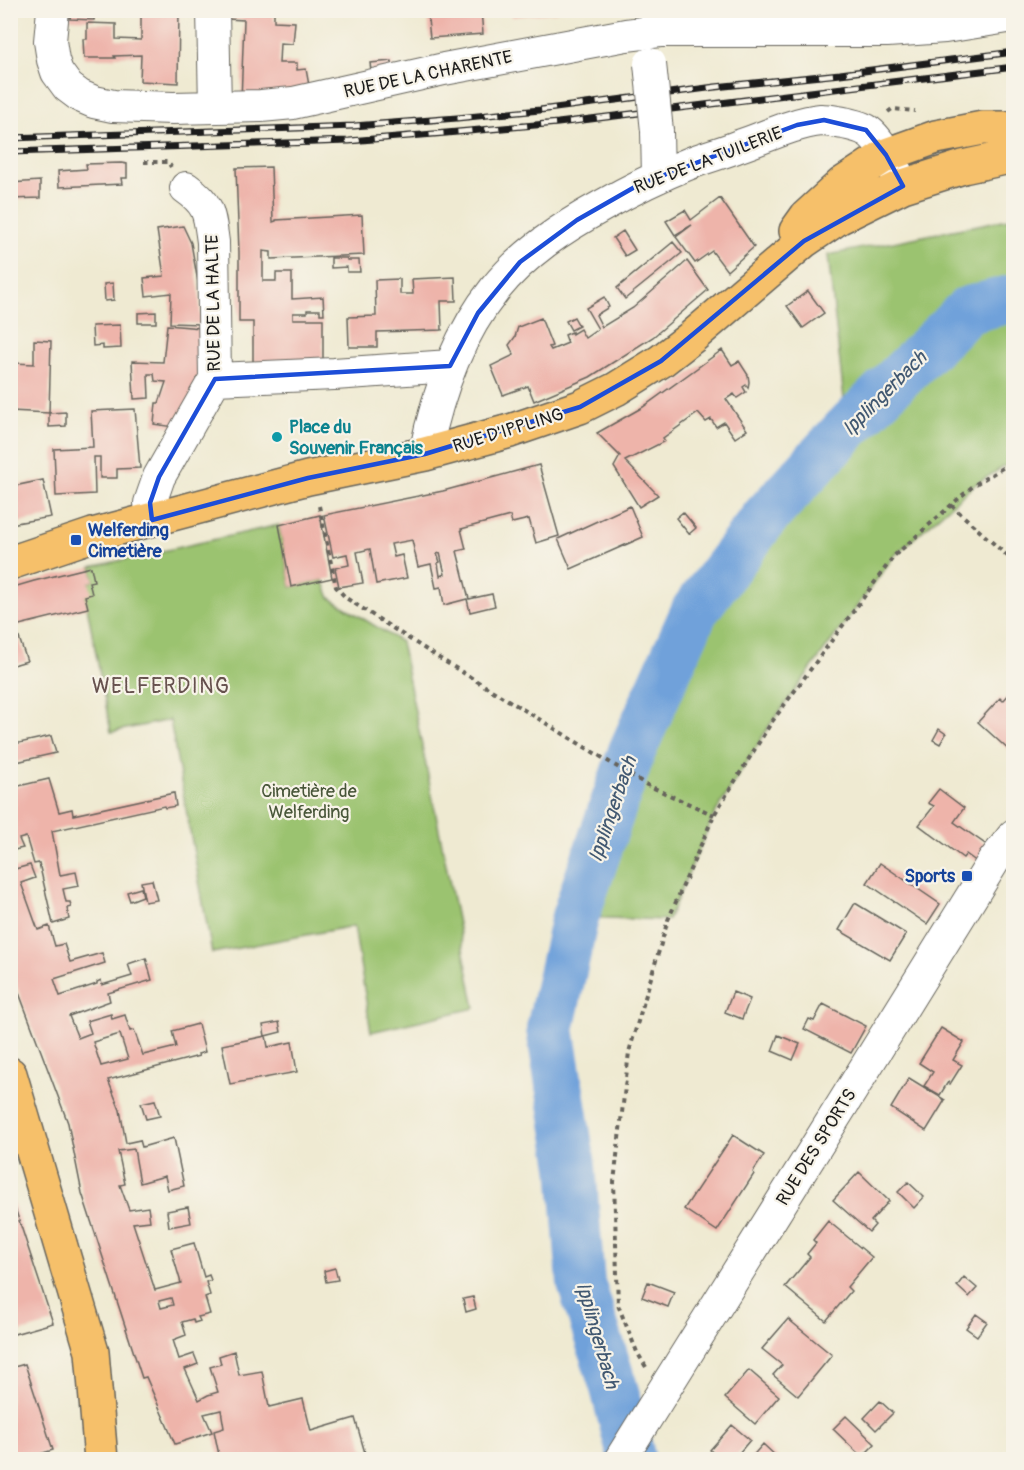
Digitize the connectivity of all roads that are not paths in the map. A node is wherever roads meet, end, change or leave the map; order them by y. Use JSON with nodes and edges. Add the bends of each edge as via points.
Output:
{"nodes":[{"id":1,"x":53,"y":10,"type":"edge"},
{"id":2,"x":213,"y":10,"type":"edge"},
{"id":3,"x":1014,"y":16,"type":"edge"},
{"id":4,"x":637,"y":22,"type":"edge"},
{"id":5,"x":215,"y":107,"type":"junction"},
{"id":6,"x":1014,"y":128,"type":"edge"},
{"id":7,"x":886,"y":155,"type":"junction"},
{"id":8,"x":1014,"y":156,"type":"edge"},
{"id":9,"x":658,"y":177,"type":"junction"},
{"id":10,"x":903,"y":186,"type":"junction"},
{"id":11,"x":186,"y":188,"type":"dead end"},
{"id":12,"x":761,"y":277,"type":"junction"},
{"id":13,"x":450,"y":366,"type":"junction"},
{"id":14,"x":215,"y":379,"type":"junction"},
{"id":15,"x":425,"y":454,"type":"junction"},
{"id":16,"x":152,"y":520,"type":"junction"},
{"id":17,"x":10,"y":563,"type":"edge"},
{"id":18,"x":1014,"y":835,"type":"edge"},
{"id":19,"x":10,"y":1074,"type":"edge"},
{"id":20,"x":101,"y":1460,"type":"edge"},
{"id":21,"x":620,"y":1460,"type":"edge"}],
"edges":[{"from":1,"to":5,"type":"street","name":"RUE DE LA CHARENTE","via":[[53,60],[68,87],[80,96],[113,106]]},
{"from":2,"to":5,"type":"street"},
{"from":3,"to":4,"type":"street","name":"RUE DE LA CHARENTE","via":[[887,31],[660,31]]},
{"from":4,"to":5,"type":"street","name":"RUE DE LA CHARENTE","via":[[293,103]]},
{"from":4,"to":9,"type":"street","bridge":true,"via":[[650,64]]},
{"from":6,"to":7,"type":"main road","name":"RUE D'IPPLING","via":[[982,128],[936,137]]},
{"from":7,"to":9,"type":"street","name":"RUE DE LA TUILERIE","via":[[866,130],[824,120],[797,125]]},
{"from":7,"to":10,"type":"street","name":"RUE DE LA TUILERIE"},
{"from":7,"to":12,"type":"main road","name":"RUE D'IPPLING","via":[[842,184],[806,217]]},
{"from":8,"to":10,"type":"main road","name":"RUE D'IPPLING"},
{"from":9,"to":13,"type":"street","name":"RUE DE LA TUILERIE","via":[[577,220],[520,262],[478,313]]},
{"from":10,"to":12,"type":"main road","name":"RUE D'IPPLING","via":[[838,218]]},
{"from":11,"to":14,"type":"street","name":"RUE DE LA HALTE","via":[[206,206],[210,221]]},
{"from":12,"to":15,"type":"main road","name":"RUE D'IPPLING","via":[[661,361],[616,389],[570,411]]},
{"from":13,"to":14,"type":"street"},
{"from":13,"to":15,"type":"street","name":"RUE DE LA TUILERIE"},
{"from":14,"to":16,"type":"street","name":"RUE DE LA HALTE","via":[[159,477],[150,503]]},
{"from":15,"to":16,"type":"main road","name":"RUE D'IPPLING","via":[[308,478]]},
{"from":16,"to":17,"type":"main road","name":"RUE D'IPPLING"},
{"from":18,"to":21,"type":"street","name":"RUE DES SPORTS","via":[[993,862]]},
{"from":19,"to":20,"type":"main road","via":[[92,1352]]}]}
